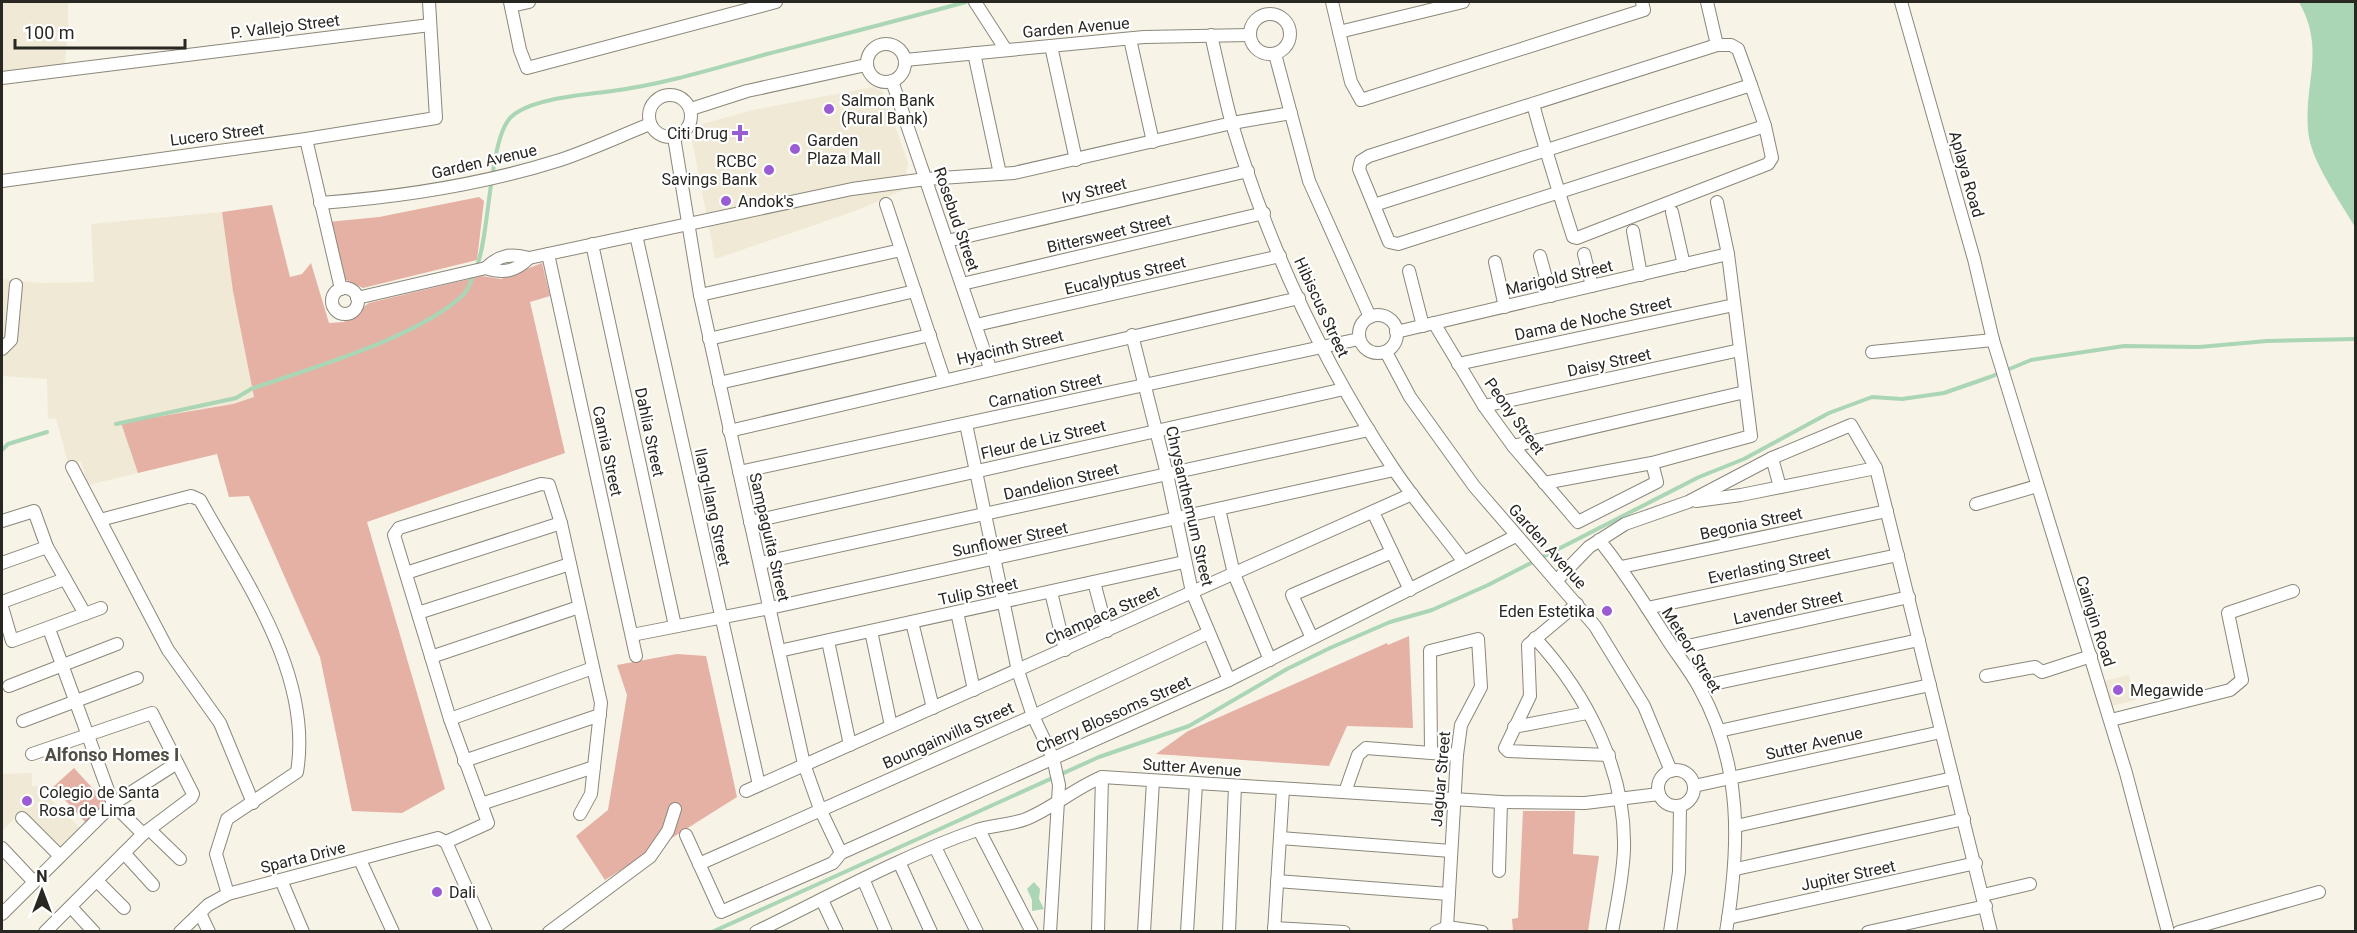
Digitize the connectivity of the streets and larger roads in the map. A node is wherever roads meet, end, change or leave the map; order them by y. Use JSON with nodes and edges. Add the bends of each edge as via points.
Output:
{"nodes":[{"id":1,"x":429,"y":2,"type":"edge"},
{"id":2,"x":530,"y":2,"type":"edge"},
{"id":3,"x":776,"y":2,"type":"edge"},
{"id":4,"x":1265,"y":2,"type":"edge"},
{"id":5,"x":1332,"y":2,"type":"edge"},
{"id":6,"x":1463,"y":2,"type":"edge"},
{"id":7,"x":1642,"y":2,"type":"edge"},
{"id":8,"x":1707,"y":2,"type":"edge"},
{"id":9,"x":1901,"y":2,"type":"edge"},
{"id":10,"x":510,"y":4,"type":"edge"},
{"id":11,"x":979,"y":5,"type":"edge"},
{"id":12,"x":1267,"y":15,"type":"junction"},
{"id":13,"x":430,"y":25,"type":"junction"},
{"id":14,"x":1340,"y":32,"type":"junction"},
{"id":15,"x":1211,"y":35,"type":"junction"},
{"id":16,"x":1250,"y":35,"type":"junction"},
{"id":17,"x":1130,"y":39,"type":"junction"},
{"id":18,"x":1051,"y":45,"type":"junction"},
{"id":19,"x":1718,"y":45,"type":"junction"},
{"id":20,"x":1006,"y":50,"type":"junction"},
{"id":21,"x":974,"y":53,"type":"junction"},
{"id":22,"x":1275,"y":54,"type":"junction"},
{"id":23,"x":905,"y":60,"type":"junction"},
{"id":24,"x":866,"y":65,"type":"junction"},
{"id":25,"x":2,"y":78,"type":"edge"},
{"id":26,"x":892,"y":81,"type":"junction"},
{"id":27,"x":1751,"y":85,"type":"junction"},
{"id":28,"x":1533,"y":104,"type":"junction"},
{"id":29,"x":691,"y":109,"type":"junction"},
{"id":30,"x":1291,"y":113,"type":"junction"},
{"id":31,"x":1232,"y":123,"type":"junction"},
{"id":32,"x":650,"y":124,"type":"junction"},
{"id":33,"x":1764,"y":126,"type":"junction"},
{"id":34,"x":674,"y":136,"type":"junction"},
{"id":35,"x":306,"y":139,"type":"junction"},
{"id":36,"x":1153,"y":142,"type":"junction"},
{"id":37,"x":1545,"y":149,"type":"junction"},
{"id":38,"x":1076,"y":160,"type":"junction"},
{"id":39,"x":1248,"y":171,"type":"junction"},
{"id":40,"x":1000,"y":174,"type":"junction"},
{"id":41,"x":926,"y":179,"type":"junction"},
{"id":42,"x":2,"y":181,"type":"edge"},
{"id":43,"x":1559,"y":191,"type":"junction"},
{"id":44,"x":1717,"y":201,"type":"dead end"},
{"id":45,"x":320,"y":203,"type":"junction"},
{"id":46,"x":886,"y":204,"type":"dead end"},
{"id":47,"x":1374,"y":205,"type":"junction"},
{"id":48,"x":1672,"y":212,"type":"dead end"},
{"id":49,"x":1263,"y":213,"type":"junction"},
{"id":50,"x":687,"y":223,"type":"junction"},
{"id":51,"x":1633,"y":231,"type":"dead end"},
{"id":52,"x":636,"y":235,"type":"junction"},
{"id":53,"x":947,"y":241,"type":"junction"},
{"id":54,"x":592,"y":244,"type":"junction"},
{"id":55,"x":902,"y":250,"type":"junction"},
{"id":56,"x":548,"y":254,"type":"junction"},
{"id":57,"x":1584,"y":254,"type":"dead end"},
{"id":58,"x":1728,"y":254,"type":"junction"},
{"id":59,"x":1280,"y":256,"type":"junction"},
{"id":60,"x":1540,"y":256,"type":"dead end"},
{"id":61,"x":1495,"y":262,"type":"dead end"},
{"id":62,"x":1684,"y":265,"type":"junction"},
{"id":63,"x":1409,"y":271,"type":"dead end"},
{"id":64,"x":1641,"y":275,"type":"junction"},
{"id":65,"x":962,"y":284,"type":"junction"},
{"id":66,"x":16,"y":285,"type":"dead end"},
{"id":67,"x":1592,"y":286,"type":"junction"},
{"id":68,"x":340,"y":289,"type":"junction"},
{"id":69,"x":915,"y":291,"type":"junction"},
{"id":70,"x":700,"y":295,"type":"junction"},
{"id":71,"x":1551,"y":296,"type":"junction"},
{"id":72,"x":357,"y":298,"type":"junction"},
{"id":73,"x":1299,"y":298,"type":"junction"},
{"id":74,"x":1734,"y":304,"type":"junction"},
{"id":75,"x":1505,"y":307,"type":"junction"},
{"id":76,"x":1370,"y":317,"type":"junction"},
{"id":77,"x":976,"y":325,"type":"junction"},
{"id":78,"x":1429,"y":325,"type":"junction"},
{"id":79,"x":1396,"y":332,"type":"junction"},
{"id":80,"x":930,"y":335,"type":"junction"},
{"id":81,"x":1131,"y":335,"type":"junction"},
{"id":82,"x":709,"y":339,"type":"junction"},
{"id":83,"x":1359,"y":339,"type":"junction"},
{"id":84,"x":1993,"y":340,"type":"junction"},
{"id":85,"x":1321,"y":346,"type":"junction"},
{"id":86,"x":2,"y":349,"type":"edge"},
{"id":87,"x":1740,"y":350,"type":"junction"},
{"id":88,"x":1386,"y":352,"type":"junction"},
{"id":89,"x":1872,"y":352,"type":"dead end"},
{"id":90,"x":1998,"y":356,"type":"joint"},
{"id":91,"x":1458,"y":364,"type":"junction"},
{"id":92,"x":990,"y":368,"type":"junction"},
{"id":93,"x":944,"y":379,"type":"junction"},
{"id":94,"x":719,"y":383,"type":"junction"},
{"id":95,"x":1144,"y":385,"type":"junction"},
{"id":96,"x":1344,"y":389,"type":"junction"},
{"id":97,"x":1745,"y":392,"type":"junction"},
{"id":98,"x":1484,"y":406,"type":"junction"},
{"id":99,"x":966,"y":424,"type":"junction"},
{"id":100,"x":1156,"y":430,"type":"junction"},
{"id":101,"x":1369,"y":430,"type":"junction"},
{"id":102,"x":729,"y":431,"type":"junction"},
{"id":103,"x":1513,"y":446,"type":"junction"},
{"id":104,"x":1772,"y":458,"type":"junction"},
{"id":105,"x":1652,"y":463,"type":"junction"},
{"id":106,"x":72,"y":467,"type":"dead end"},
{"id":107,"x":1876,"y":468,"type":"junction"},
{"id":108,"x":1394,"y":470,"type":"junction"},
{"id":109,"x":976,"y":471,"type":"junction"},
{"id":110,"x":738,"y":472,"type":"junction"},
{"id":111,"x":1167,"y":474,"type":"junction"},
{"id":112,"x":1734,"y":476,"type":"junction"},
{"id":113,"x":1544,"y":483,"type":"junction"},
{"id":114,"x":2037,"y":486,"type":"junction"},
{"id":115,"x":1780,"y":487,"type":"junction"},
{"id":116,"x":1412,"y":494,"type":"junction"},
{"id":117,"x":1741,"y":495,"type":"junction"},
{"id":118,"x":1688,"y":502,"type":"junction"},
{"id":119,"x":1976,"y":504,"type":"dead end"},
{"id":120,"x":1219,"y":509,"type":"junction"},
{"id":121,"x":1887,"y":511,"type":"junction"},
{"id":122,"x":1373,"y":512,"type":"junction"},
{"id":123,"x":986,"y":515,"type":"junction"},
{"id":124,"x":1176,"y":519,"type":"junction"},
{"id":125,"x":100,"y":520,"type":"junction"},
{"id":126,"x":2,"y":521,"type":"edge"},
{"id":127,"x":561,"y":522,"type":"junction"},
{"id":128,"x":750,"y":522,"type":"junction"},
{"id":129,"x":1516,"y":536,"type":"junction"},
{"id":130,"x":1599,"y":540,"type":"junction"},
{"id":131,"x":47,"y":548,"type":"junction"},
{"id":132,"x":1392,"y":552,"type":"junction"},
{"id":133,"x":1898,"y":555,"type":"junction"},
{"id":134,"x":995,"y":559,"type":"junction"},
{"id":135,"x":1184,"y":562,"type":"junction"},
{"id":136,"x":1464,"y":562,"type":"junction"},
{"id":137,"x":2,"y":563,"type":"edge"},
{"id":138,"x":760,"y":563,"type":"junction"},
{"id":139,"x":570,"y":564,"type":"junction"},
{"id":140,"x":1621,"y":567,"type":"junction"},
{"id":141,"x":406,"y":573,"type":"junction"},
{"id":142,"x":1234,"y":574,"type":"junction"},
{"id":143,"x":65,"y":579,"type":"junction"},
{"id":144,"x":1556,"y":580,"type":"junction"},
{"id":145,"x":1094,"y":582,"type":"junction"},
{"id":146,"x":1410,"y":591,"type":"junction"},
{"id":147,"x":2293,"y":591,"type":"dead end"},
{"id":148,"x":1051,"y":592,"type":"junction"},
{"id":149,"x":1192,"y":592,"type":"junction"},
{"id":150,"x":1909,"y":597,"type":"junction"},
{"id":151,"x":1004,"y":603,"type":"junction"},
{"id":152,"x":2,"y":604,"type":"edge"},
{"id":153,"x":1577,"y":604,"type":"junction"},
{"id":154,"x":579,"y":607,"type":"junction"},
{"id":155,"x":101,"y":608,"type":"dead end"},
{"id":156,"x":770,"y":608,"type":"junction"},
{"id":157,"x":1647,"y":608,"type":"junction"},
{"id":158,"x":957,"y":612,"type":"junction"},
{"id":159,"x":418,"y":613,"type":"junction"},
{"id":160,"x":85,"y":614,"type":"junction"},
{"id":161,"x":720,"y":618,"type":"junction"},
{"id":162,"x":912,"y":622,"type":"junction"},
{"id":163,"x":675,"y":626,"type":"junction"},
{"id":164,"x":49,"y":629,"type":"junction"},
{"id":165,"x":871,"y":631,"type":"junction"},
{"id":166,"x":1107,"y":631,"type":"junction"},
{"id":167,"x":1208,"y":633,"type":"junction"},
{"id":168,"x":632,"y":635,"type":"junction"},
{"id":169,"x":1312,"y":638,"type":"junction"},
{"id":170,"x":1535,"y":638,"type":"junction"},
{"id":171,"x":1919,"y":640,"type":"junction"},
{"id":172,"x":828,"y":641,"type":"junction"},
{"id":173,"x":117,"y":644,"type":"dead end"},
{"id":174,"x":1674,"y":649,"type":"junction"},
{"id":175,"x":1065,"y":650,"type":"junction"},
{"id":176,"x":779,"y":651,"type":"junction"},
{"id":177,"x":636,"y":656,"type":"dead end"},
{"id":178,"x":2091,"y":656,"type":"junction"},
{"id":179,"x":431,"y":657,"type":"junction"},
{"id":180,"x":1270,"y":660,"type":"junction"},
{"id":181,"x":62,"y":666,"type":"junction"},
{"id":182,"x":593,"y":668,"type":"junction"},
{"id":183,"x":1018,"y":671,"type":"junction"},
{"id":184,"x":1986,"y":676,"type":"dead end"},
{"id":185,"x":137,"y":678,"type":"dead end"},
{"id":186,"x":1229,"y":680,"type":"junction"},
{"id":187,"x":9,"y":686,"type":"dead end"},
{"id":188,"x":1930,"y":686,"type":"junction"},
{"id":189,"x":1699,"y":687,"type":"junction"},
{"id":190,"x":974,"y":690,"type":"junction"},
{"id":191,"x":75,"y":702,"type":"junction"},
{"id":192,"x":933,"y":708,"type":"junction"},
{"id":193,"x":1587,"y":713,"type":"junction"},
{"id":194,"x":600,"y":715,"type":"junction"},
{"id":195,"x":1033,"y":716,"type":"junction"},
{"id":196,"x":450,"y":719,"type":"junction"},
{"id":197,"x":2111,"y":720,"type":"junction"},
{"id":198,"x":23,"y":721,"type":"dead end"},
{"id":199,"x":891,"y":726,"type":"junction"},
{"id":200,"x":1514,"y":727,"type":"junction"},
{"id":201,"x":1719,"y":731,"type":"junction"},
{"id":202,"x":1941,"y":732,"type":"junction"},
{"id":203,"x":89,"y":735,"type":"junction"},
{"id":204,"x":850,"y":745,"type":"junction"},
{"id":205,"x":1431,"y":751,"type":"junction"},
{"id":206,"x":32,"y":754,"type":"dead end"},
{"id":207,"x":1457,"y":755,"type":"junction"},
{"id":208,"x":1609,"y":756,"type":"junction"},
{"id":209,"x":464,"y":761,"type":"junction"},
{"id":210,"x":1054,"y":762,"type":"junction"},
{"id":211,"x":177,"y":763,"type":"junction"},
{"id":212,"x":804,"y":764,"type":"junction"},
{"id":213,"x":594,"y":766,"type":"junction"},
{"id":214,"x":1671,"y":771,"type":"junction"},
{"id":215,"x":1102,"y":777,"type":"junction"},
{"id":216,"x":1953,"y":778,"type":"junction"},
{"id":217,"x":1731,"y":779,"type":"junction"},
{"id":218,"x":1153,"y":781,"type":"junction"},
{"id":219,"x":1196,"y":784,"type":"junction"},
{"id":220,"x":759,"y":785,"type":"junction"},
{"id":221,"x":1235,"y":786,"type":"junction"},
{"id":222,"x":1694,"y":786,"type":"junction"},
{"id":223,"x":1282,"y":789,"type":"junction"},
{"id":224,"x":746,"y":791,"type":"dead end"},
{"id":225,"x":1345,"y":792,"type":"junction"},
{"id":226,"x":1659,"y":794,"type":"junction"},
{"id":227,"x":1454,"y":800,"type":"junction"},
{"id":228,"x":1620,"y":800,"type":"junction"},
{"id":229,"x":1059,"y":801,"type":"junction"},
{"id":230,"x":1501,"y":802,"type":"junction"},
{"id":231,"x":253,"y":803,"type":"junction"},
{"id":232,"x":113,"y":804,"type":"junction"},
{"id":233,"x":481,"y":804,"type":"junction"},
{"id":234,"x":1680,"y":806,"type":"junction"},
{"id":235,"x":675,"y":809,"type":"dead end"},
{"id":236,"x":820,"y":809,"type":"junction"},
{"id":237,"x":580,"y":814,"type":"dead end"},
{"id":238,"x":22,"y":818,"type":"dead end"},
{"id":239,"x":1964,"y":819,"type":"junction"},
{"id":240,"x":1736,"y":826,"type":"junction"},
{"id":241,"x":979,"y":830,"type":"junction"},
{"id":242,"x":147,"y":832,"type":"junction"},
{"id":243,"x":686,"y":835,"type":"dead end"},
{"id":244,"x":1280,"y":838,"type":"junction"},
{"id":245,"x":446,"y":842,"type":"junction"},
{"id":246,"x":935,"y":847,"type":"junction"},
{"id":247,"x":2,"y":848,"type":"edge"},
{"id":248,"x":1451,"y":851,"type":"junction"},
{"id":249,"x":124,"y":853,"type":"junction"},
{"id":250,"x":841,"y":853,"type":"junction"},
{"id":251,"x":60,"y":856,"type":"junction"},
{"id":252,"x":180,"y":860,"type":"dead end"},
{"id":253,"x":360,"y":860,"type":"junction"},
{"id":254,"x":1976,"y":863,"type":"junction"},
{"id":255,"x":699,"y":864,"type":"junction"},
{"id":256,"x":900,"y":864,"type":"junction"},
{"id":257,"x":1736,"y":869,"type":"junction"},
{"id":258,"x":1498,"y":871,"type":"dead end"},
{"id":259,"x":281,"y":880,"type":"junction"},
{"id":260,"x":97,"y":881,"type":"junction"},
{"id":261,"x":864,"y":881,"type":"junction"},
{"id":262,"x":1277,"y":881,"type":"junction"},
{"id":263,"x":34,"y":882,"type":"junction"},
{"id":264,"x":2030,"y":884,"type":"dead end"},
{"id":265,"x":153,"y":885,"type":"dead end"},
{"id":266,"x":2319,"y":892,"type":"dead end"},
{"id":267,"x":228,"y":894,"type":"junction"},
{"id":268,"x":1449,"y":894,"type":"junction"},
{"id":269,"x":822,"y":900,"type":"junction"},
{"id":270,"x":1985,"y":901,"type":"junction"},
{"id":271,"x":70,"y":907,"type":"junction"},
{"id":272,"x":124,"y":908,"type":"dead end"},
{"id":273,"x":3,"y":909,"type":"edge"},
{"id":274,"x":200,"y":913,"type":"junction"},
{"id":275,"x":1728,"y":918,"type":"junction"},
{"id":276,"x":782,"y":919,"type":"junction"},
{"id":277,"x":1441,"y":929,"type":"edge"},
{"id":278,"x":1274,"y":930,"type":"edge"},
{"id":279,"x":45,"y":932,"type":"edge"},
{"id":280,"x":94,"y":932,"type":"edge"},
{"id":281,"x":180,"y":932,"type":"edge"},
{"id":282,"x":209,"y":932,"type":"edge"},
{"id":283,"x":303,"y":932,"type":"edge"},
{"id":284,"x":393,"y":932,"type":"edge"},
{"id":285,"x":486,"y":932,"type":"edge"},
{"id":286,"x":549,"y":932,"type":"edge"},
{"id":287,"x":756,"y":932,"type":"edge"},
{"id":288,"x":788,"y":932,"type":"edge"},
{"id":289,"x":837,"y":932,"type":"edge"},
{"id":290,"x":886,"y":932,"type":"edge"},
{"id":291,"x":931,"y":932,"type":"edge"},
{"id":292,"x":977,"y":932,"type":"edge"},
{"id":293,"x":1032,"y":932,"type":"edge"},
{"id":294,"x":1050,"y":932,"type":"edge"},
{"id":295,"x":1098,"y":932,"type":"edge"},
{"id":296,"x":1144,"y":932,"type":"edge"},
{"id":297,"x":1187,"y":932,"type":"edge"},
{"id":298,"x":1229,"y":932,"type":"edge"},
{"id":299,"x":1344,"y":932,"type":"edge"},
{"id":300,"x":1482,"y":932,"type":"edge"},
{"id":301,"x":1612,"y":932,"type":"edge"},
{"id":302,"x":1670,"y":932,"type":"edge"},
{"id":303,"x":1726,"y":932,"type":"edge"},
{"id":304,"x":1868,"y":932,"type":"edge"},
{"id":305,"x":1991,"y":932,"type":"edge"},
{"id":306,"x":2168,"y":932,"type":"edge"},
{"id":307,"x":2179,"y":932,"type":"edge"}],
"edges":[{"from":1,"to":13,"type":"street"},
{"from":2,"to":10,"type":"street"},
{"from":3,"to":10,"type":"street","via":[[527,68]]},
{"from":4,"to":12,"type":"street"},
{"from":5,"to":14,"type":"street"},
{"from":6,"to":14,"type":"street"},
{"from":7,"to":14,"type":"street","via":[[1644,10],[1361,100],[1351,82]]},
{"from":8,"to":19,"type":"street"},
{"from":9,"to":84,"type":"street","name":"Aplaya Road"},
{"from":11,"to":20,"type":"street"},
{"from":12,"to":16,"type":"street","via":[[1255,22]]},
{"from":12,"to":22,"type":"street","via":[[1280,17],[1290,34],[1286,46]]},
{"from":13,"to":25,"type":"street","name":"P. Vallejo Street"},
{"from":13,"to":35,"type":"street","name":"Lucero Street","via":[[436,118]]},
{"from":15,"to":16,"type":"street","name":"Garden Avenue"},
{"from":15,"to":17,"type":"street","name":"Garden Avenue"},
{"from":15,"to":31,"type":"street","name":"Hibiscus Street"},
{"from":16,"to":22,"type":"street","via":[[1258,50]]},
{"from":17,"to":18,"type":"street","name":"Garden Avenue"},
{"from":17,"to":36,"type":"street"},
{"from":18,"to":20,"type":"street","name":"Garden Avenue"},
{"from":18,"to":38,"type":"street"},
{"from":19,"to":27,"type":"street","via":[[1738,49]]},
{"from":19,"to":28,"type":"street"},
{"from":20,"to":21,"type":"street","name":"Garden Avenue"},
{"from":21,"to":23,"type":"street","name":"Garden Avenue"},
{"from":21,"to":40,"type":"street"},
{"from":22,"to":30,"type":"street"},
{"from":23,"to":24,"type":"street","via":[[897,47],[883,44],[870,51]]},
{"from":23,"to":26,"type":"street","via":[[903,73]]},
{"from":24,"to":26,"type":"street","via":[[875,80]]},
{"from":24,"to":29,"type":"street","via":[[747,91]]},
{"from":26,"to":41,"type":"street","name":"Rosebud Street"},
{"from":27,"to":33,"type":"street"},
{"from":27,"to":37,"type":"street"},
{"from":28,"to":37,"type":"street"},
{"from":28,"to":47,"type":"street","via":[[1360,161],[1359,169]]},
{"from":29,"to":32,"type":"street","via":[[680,96],[663,95],[650,107]]},
{"from":29,"to":34,"type":"street","via":[[688,128]]},
{"from":30,"to":31,"type":"street"},
{"from":30,"to":76,"type":"street","via":[[1310,181]]},
{"from":31,"to":36,"type":"street"},
{"from":31,"to":39,"type":"street","name":"Hibiscus Street"},
{"from":32,"to":34,"type":"street","via":[[658,134]]},
{"from":32,"to":45,"type":"street","name":"Garden Avenue","via":[[512,174],[377,199]]},
{"from":33,"to":43,"type":"street"},
{"from":33,"to":43,"type":"street","via":[[1772,152],[1768,164],[1577,238],[1573,237]]},
{"from":34,"to":50,"type":"street","name":"Sampaguita Street"},
{"from":35,"to":42,"type":"street","name":"Lucero Street"},
{"from":35,"to":45,"type":"street"},
{"from":36,"to":38,"type":"street"},
{"from":37,"to":43,"type":"street"},
{"from":37,"to":47,"type":"street"},
{"from":38,"to":40,"type":"street"},
{"from":39,"to":49,"type":"street","name":"Hibiscus Street"},
{"from":39,"to":53,"type":"street","name":"Ivy Street"},
{"from":40,"to":41,"type":"street"},
{"from":41,"to":50,"type":"street","via":[[805,198]]},
{"from":41,"to":53,"type":"street","name":"Rosebud Street"},
{"from":43,"to":47,"type":"street","via":[[1398,244],[1389,242]]},
{"from":44,"to":58,"type":"street"},
{"from":45,"to":68,"type":"street"},
{"from":46,"to":55,"type":"street"},
{"from":48,"to":62,"type":"street"},
{"from":49,"to":59,"type":"street","name":"Hibiscus Street"},
{"from":49,"to":65,"type":"street","name":"Bittersweet Street"},
{"from":50,"to":52,"type":"street"},
{"from":50,"to":70,"type":"street","name":"Sampaguita Street"},
{"from":51,"to":64,"type":"street"},
{"from":52,"to":54,"type":"street"},
{"from":52,"to":161,"type":"street","name":"Ilang-Ilang Street"},
{"from":53,"to":65,"type":"street","name":"Rosebud Street"},
{"from":54,"to":56,"type":"street"},
{"from":54,"to":163,"type":"street","name":"Dahlia Street"},
{"from":55,"to":69,"type":"street"},
{"from":55,"to":70,"type":"street"},
{"from":56,"to":72,"type":"street","via":[[496,258],[484,268]]},
{"from":56,"to":168,"type":"street","name":"Camia Street"},
{"from":57,"to":67,"type":"street"},
{"from":58,"to":62,"type":"street","name":"Marigold Street"},
{"from":58,"to":74,"type":"street"},
{"from":59,"to":73,"type":"street","name":"Hibiscus Street"},
{"from":59,"to":77,"type":"street","name":"Eucalyptus Street"},
{"from":60,"to":71,"type":"street"},
{"from":61,"to":75,"type":"street"},
{"from":62,"to":64,"type":"street","name":"Marigold Street"},
{"from":63,"to":78,"type":"street","name":"Peony Street"},
{"from":64,"to":67,"type":"street","name":"Marigold Street"},
{"from":65,"to":77,"type":"street","name":"Rosebud Street"},
{"from":66,"to":86,"type":"street","via":[[11,340]]},
{"from":67,"to":71,"type":"street","name":"Marigold Street"},
{"from":68,"to":72,"type":"street","via":[[351,290]]},
{"from":68,"to":72,"type":"street","via":[[331,302],[336,311],[351,312]]},
{"from":69,"to":80,"type":"street"},
{"from":69,"to":82,"type":"street"},
{"from":70,"to":82,"type":"street","name":"Sampaguita Street"},
{"from":71,"to":75,"type":"street","name":"Marigold Street"},
{"from":73,"to":81,"type":"street","name":"Hyacinth Street"},
{"from":73,"to":85,"type":"street","name":"Hibiscus Street"},
{"from":74,"to":87,"type":"street"},
{"from":74,"to":91,"type":"street","name":"Dama de Noche Street"},
{"from":75,"to":78,"type":"street","name":"Marigold Street"},
{"from":76,"to":79,"type":"street","via":[[1390,320]]},
{"from":76,"to":83,"type":"street","via":[[1361,325]]},
{"from":77,"to":92,"type":"street","name":"Rosebud Street"},
{"from":78,"to":79,"type":"street","name":"Marigold Street"},
{"from":78,"to":91,"type":"street","name":"Peony Street"},
{"from":79,"to":88,"type":"street","via":[[1396,339]]},
{"from":80,"to":93,"type":"street"},
{"from":80,"to":94,"type":"street"},
{"from":81,"to":92,"type":"street","name":"Hyacinth Street"},
{"from":81,"to":95,"type":"street","name":"Chrysanthemum Street"},
{"from":82,"to":94,"type":"street","name":"Sampaguita Street"},
{"from":83,"to":85,"type":"street","name":"Carnation Street"},
{"from":83,"to":88,"type":"street","via":[[1370,352]]},
{"from":84,"to":89,"type":"street"},
{"from":84,"to":90,"type":"street","name":"Aplaya Road"},
{"from":85,"to":95,"type":"street","name":"Carnation Street"},
{"from":85,"to":96,"type":"street","name":"Hibiscus Street"},
{"from":87,"to":97,"type":"street"},
{"from":87,"to":98,"type":"street","name":"Daisy Street"},
{"from":88,"to":129,"type":"street","name":"Garden Avenue","via":[[1410,398],[1441,444]]},
{"from":90,"to":114,"type":"street","name":"Caingin Road"},
{"from":91,"to":98,"type":"street","name":"Peony Street"},
{"from":92,"to":93,"type":"street","name":"Hyacinth Street"},
{"from":93,"to":102,"type":"street","name":"Hyacinth Street"},
{"from":94,"to":102,"type":"street","name":"Sampaguita Street"},
{"from":95,"to":99,"type":"street","name":"Carnation Street"},
{"from":95,"to":100,"type":"street","name":"Chrysanthemum Street"},
{"from":96,"to":100,"type":"street","name":"Fleur de Liz Street"},
{"from":96,"to":101,"type":"street","name":"Hibiscus Street"},
{"from":97,"to":103,"type":"street"},
{"from":97,"to":105,"type":"street","via":[[1751,436]]},
{"from":98,"to":103,"type":"street","name":"Peony Street"},
{"from":99,"to":109,"type":"street"},
{"from":99,"to":110,"type":"street","name":"Carnation Street"},
{"from":100,"to":109,"type":"street","name":"Fleur de Liz Street"},
{"from":100,"to":111,"type":"street","name":"Chrysanthemum Street"},
{"from":101,"to":108,"type":"street","name":"Hibiscus Street"},
{"from":101,"to":111,"type":"street","name":"Dandelion Street"},
{"from":102,"to":110,"type":"street","name":"Sampaguita Street"},
{"from":103,"to":113,"type":"street","name":"Peony Street"},
{"from":104,"to":107,"type":"street","via":[[1851,425]]},
{"from":104,"to":112,"type":"street"},
{"from":104,"to":115,"type":"street"},
{"from":105,"to":113,"type":"street"},
{"from":105,"to":113,"type":"street","name":"Peony Street","via":[[1657,482],[1578,522]]},
{"from":106,"to":125,"type":"street"},
{"from":107,"to":115,"type":"street"},
{"from":107,"to":121,"type":"street"},
{"from":108,"to":116,"type":"street","name":"Hibiscus Street"},
{"from":108,"to":120,"type":"street","name":"Sunflower Street"},
{"from":109,"to":123,"type":"street"},
{"from":109,"to":128,"type":"street","name":"Fleur de Liz Street"},
{"from":110,"to":128,"type":"street","name":"Sampaguita Street"},
{"from":111,"to":123,"type":"street","name":"Dandelion Street"},
{"from":111,"to":124,"type":"street","name":"Chrysanthemum Street"},
{"from":112,"to":117,"type":"street"},
{"from":112,"to":118,"type":"street"},
{"from":114,"to":119,"type":"street"},
{"from":114,"to":178,"type":"street","name":"Caingin Road"},
{"from":115,"to":117,"type":"street"},
{"from":116,"to":122,"type":"street","name":"Champaca Street"},
{"from":116,"to":136,"type":"street","name":"Hibiscus Street"},
{"from":117,"to":118,"type":"street"},
{"from":118,"to":130,"type":"street","via":[[1625,524]]},
{"from":120,"to":124,"type":"street","name":"Sunflower Street"},
{"from":120,"to":142,"type":"street"},
{"from":121,"to":133,"type":"street"},
{"from":121,"to":140,"type":"street","name":"Begonia Street"},
{"from":122,"to":132,"type":"street"},
{"from":122,"to":142,"type":"street","name":"Champaca Street"},
{"from":123,"to":134,"type":"street"},
{"from":123,"to":138,"type":"street","name":"Dandelion Street"},
{"from":124,"to":134,"type":"street","name":"Sunflower Street"},
{"from":124,"to":135,"type":"street","name":"Chrysanthemum Street"},
{"from":125,"to":231,"type":"street","via":[[168,650],[220,723]]},
{"from":125,"to":231,"type":"street","via":[[191,496],[200,500],[272,630],[290,672],[300,752],[297,772]]},
{"from":126,"to":131,"type":"street","via":[[34,510]]},
{"from":127,"to":139,"type":"street"},
{"from":127,"to":141,"type":"street"},
{"from":127,"to":141,"type":"street","via":[[549,485],[541,484],[399,528],[394,535]]},
{"from":128,"to":138,"type":"street","name":"Sampaguita Street"},
{"from":129,"to":136,"type":"street","name":"Cherry Blossoms Street"},
{"from":129,"to":144,"type":"street","name":"Garden Avenue"},
{"from":130,"to":140,"type":"street","name":"Meteor Street"},
{"from":130,"to":144,"type":"street"},
{"from":131,"to":137,"type":"street"},
{"from":131,"to":143,"type":"street"},
{"from":132,"to":146,"type":"street"},
{"from":132,"to":169,"type":"street","via":[[1292,595]]},
{"from":133,"to":150,"type":"street"},
{"from":133,"to":157,"type":"street","name":"Everlasting Street"},
{"from":134,"to":151,"type":"street"},
{"from":134,"to":156,"type":"street","name":"Sunflower Street"},
{"from":135,"to":145,"type":"street","name":"Tulip Street"},
{"from":135,"to":149,"type":"street","name":"Chrysanthemum Street"},
{"from":136,"to":146,"type":"street","name":"Cherry Blossoms Street"},
{"from":138,"to":156,"type":"street","name":"Sampaguita Street"},
{"from":139,"to":154,"type":"street"},
{"from":139,"to":159,"type":"street"},
{"from":140,"to":157,"type":"street","name":"Meteor Street"},
{"from":141,"to":159,"type":"street"},
{"from":142,"to":149,"type":"street","name":"Champaca Street"},
{"from":142,"to":180,"type":"street"},
{"from":143,"to":152,"type":"street"},
{"from":143,"to":160,"type":"street"},
{"from":144,"to":153,"type":"street","name":"Garden Avenue"},
{"from":145,"to":148,"type":"street","name":"Tulip Street"},
{"from":145,"to":166,"type":"street"},
{"from":146,"to":169,"type":"street","name":"Cherry Blossoms Street"},
{"from":147,"to":197,"type":"street","via":[[2228,613],[2242,680],[2230,690]]},
{"from":148,"to":151,"type":"street","name":"Tulip Street"},
{"from":148,"to":175,"type":"street"},
{"from":149,"to":166,"type":"street","name":"Champaca Street"},
{"from":149,"to":167,"type":"street","name":"Chrysanthemum Street"},
{"from":150,"to":171,"type":"street"},
{"from":150,"to":174,"type":"street","name":"Lavender Street"},
{"from":151,"to":158,"type":"street","name":"Tulip Street"},
{"from":151,"to":183,"type":"street"},
{"from":152,"to":164,"type":"street","via":[[12,641]]},
{"from":153,"to":170,"type":"street"},
{"from":153,"to":214,"type":"street","name":"Garden Avenue","via":[[1630,679]]},
{"from":154,"to":179,"type":"street"},
{"from":154,"to":182,"type":"street"},
{"from":155,"to":160,"type":"street"},
{"from":156,"to":161,"type":"street","name":"Sunflower Street"},
{"from":156,"to":176,"type":"street","name":"Sampaguita Street"},
{"from":157,"to":174,"type":"street","name":"Meteor Street"},
{"from":158,"to":162,"type":"street","name":"Tulip Street"},
{"from":158,"to":190,"type":"street"},
{"from":159,"to":179,"type":"street"},
{"from":160,"to":164,"type":"street"},
{"from":161,"to":163,"type":"street","name":"Sunflower Street"},
{"from":161,"to":220,"type":"street","name":"Ilang-Ilang Street"},
{"from":162,"to":165,"type":"street","name":"Tulip Street"},
{"from":162,"to":192,"type":"street"},
{"from":163,"to":168,"type":"street","name":"Sunflower Street"},
{"from":164,"to":181,"type":"street"},
{"from":165,"to":172,"type":"street","name":"Tulip Street"},
{"from":165,"to":199,"type":"street"},
{"from":166,"to":175,"type":"street","name":"Champaca Street"},
{"from":167,"to":186,"type":"street","name":"Chrysanthemum Street"},
{"from":167,"to":195,"type":"street","name":"Boungainvilla Street"},
{"from":168,"to":177,"type":"street","name":"Camia Street"},
{"from":169,"to":180,"type":"street","name":"Cherry Blossoms Street"},
{"from":170,"to":193,"type":"street","via":[[1557,662]]},
{"from":170,"to":200,"type":"street","via":[[1528,645],[1530,696]]},
{"from":171,"to":188,"type":"street"},
{"from":171,"to":189,"type":"street"},
{"from":172,"to":176,"type":"street","name":"Tulip Street"},
{"from":172,"to":204,"type":"street"},
{"from":173,"to":181,"type":"street"},
{"from":174,"to":189,"type":"street","name":"Meteor Street"},
{"from":175,"to":183,"type":"street","name":"Champaca Street"},
{"from":176,"to":212,"type":"street","name":"Sampaguita Street"},
{"from":178,"to":184,"type":"street","via":[[2042,672],[2034,667]]},
{"from":178,"to":197,"type":"street","name":"Caingin Road"},
{"from":179,"to":196,"type":"street"},
{"from":180,"to":186,"type":"street","name":"Cherry Blossoms Street"},
{"from":181,"to":187,"type":"street"},
{"from":181,"to":191,"type":"street"},
{"from":182,"to":194,"type":"street"},
{"from":182,"to":196,"type":"street"},
{"from":183,"to":190,"type":"street","name":"Champaca Street"},
{"from":183,"to":195,"type":"street"},
{"from":185,"to":191,"type":"street"},
{"from":186,"to":210,"type":"street","name":"Cherry Blossoms Street"},
{"from":188,"to":201,"type":"street"},
{"from":188,"to":202,"type":"street"},
{"from":189,"to":201,"type":"street","name":"Meteor Street"},
{"from":190,"to":192,"type":"street","name":"Champaca Street"},
{"from":191,"to":198,"type":"street"},
{"from":191,"to":203,"type":"street"},
{"from":192,"to":199,"type":"street","name":"Champaca Street"},
{"from":193,"to":200,"type":"street"},
{"from":193,"to":208,"type":"street"},
{"from":194,"to":209,"type":"street"},
{"from":194,"to":213,"type":"street"},
{"from":195,"to":210,"type":"street"},
{"from":195,"to":236,"type":"street","name":"Boungainvilla Street"},
{"from":196,"to":209,"type":"street"},
{"from":197,"to":306,"type":"street","name":"Caingin Road"},
{"from":199,"to":204,"type":"street","name":"Champaca Street"},
{"from":200,"to":208,"type":"street","via":[[1506,746],[1508,751]]},
{"from":201,"to":217,"type":"street","name":"Meteor Street"},
{"from":202,"to":216,"type":"street"},
{"from":202,"to":217,"type":"street","name":"Sutter Avenue"},
{"from":203,"to":206,"type":"street"},
{"from":203,"to":211,"type":"street","via":[[152,713]]},
{"from":203,"to":232,"type":"street"},
{"from":204,"to":212,"type":"street","name":"Champaca Street"},
{"from":205,"to":207,"type":"street"},
{"from":205,"to":207,"type":"street","name":"Jaguar Street","via":[[1430,651],[1478,639],[1481,687],[1461,725]]},
{"from":205,"to":225,"type":"street","via":[[1366,748],[1358,755]]},
{"from":207,"to":227,"type":"street","name":"Jaguar Street"},
{"from":208,"to":228,"type":"street"},
{"from":209,"to":233,"type":"street"},
{"from":210,"to":229,"type":"street"},
{"from":210,"to":250,"type":"street","name":"Cherry Blossoms Street"},
{"from":211,"to":232,"type":"street"},
{"from":211,"to":242,"type":"street","via":[[193,794]]},
{"from":212,"to":220,"type":"street"},
{"from":212,"to":236,"type":"street","name":"Sampaguita Street"},
{"from":213,"to":233,"type":"street"},
{"from":213,"to":237,"type":"street","via":[[591,794]]},
{"from":214,"to":222,"type":"street","via":[[1686,773]]},
{"from":214,"to":226,"type":"street","via":[[1660,780]]},
{"from":215,"to":218,"type":"street","name":"Sutter Avenue"},
{"from":215,"to":229,"type":"street"},
{"from":215,"to":295,"type":"street"},
{"from":216,"to":239,"type":"street"},
{"from":216,"to":240,"type":"street"},
{"from":217,"to":222,"type":"street","name":"Sutter Avenue"},
{"from":217,"to":240,"type":"street","name":"Meteor Street"},
{"from":218,"to":219,"type":"street","name":"Sutter Avenue"},
{"from":218,"to":296,"type":"street"},
{"from":219,"to":221,"type":"street","name":"Sutter Avenue"},
{"from":219,"to":297,"type":"street"},
{"from":220,"to":224,"type":"street"},
{"from":221,"to":223,"type":"street","name":"Sutter Avenue"},
{"from":221,"to":298,"type":"street"},
{"from":222,"to":234,"type":"street","via":[[1690,798]]},
{"from":223,"to":225,"type":"street","name":"Sutter Avenue"},
{"from":223,"to":244,"type":"street"},
{"from":225,"to":227,"type":"street","name":"Sutter Avenue"},
{"from":226,"to":228,"type":"street","name":"Sutter Avenue"},
{"from":226,"to":234,"type":"street","via":[[1668,804]]},
{"from":227,"to":230,"type":"street","name":"Sutter Avenue"},
{"from":227,"to":248,"type":"street","name":"Jaguar Street"},
{"from":228,"to":230,"type":"street","name":"Sutter Avenue"},
{"from":228,"to":301,"type":"street","via":[[1623,871]]},
{"from":229,"to":241,"type":"street","via":[[1024,820]]},
{"from":229,"to":294,"type":"street"},
{"from":230,"to":258,"type":"street"},
{"from":231,"to":267,"type":"street","via":[[227,819],[216,854]]},
{"from":232,"to":242,"type":"street"},
{"from":232,"to":251,"type":"street"},
{"from":233,"to":245,"type":"street","via":[[488,823]]},
{"from":234,"to":302,"type":"street","via":[[1679,872]]},
{"from":235,"to":286,"type":"street","via":[[668,831],[650,857]]},
{"from":236,"to":250,"type":"street","name":"Sampaguita Street"},
{"from":236,"to":255,"type":"street","name":"Boungainvilla Street"},
{"from":238,"to":251,"type":"street"},
{"from":239,"to":254,"type":"street"},
{"from":239,"to":257,"type":"street"},
{"from":240,"to":257,"type":"street","name":"Meteor Street"},
{"from":241,"to":246,"type":"street"},
{"from":241,"to":293,"type":"street"},
{"from":242,"to":249,"type":"street"},
{"from":242,"to":252,"type":"street"},
{"from":243,"to":255,"type":"street"},
{"from":244,"to":248,"type":"street"},
{"from":244,"to":262,"type":"street"},
{"from":245,"to":253,"type":"street","name":"Sparta Drive","via":[[438,838]]},
{"from":245,"to":285,"type":"street"},
{"from":246,"to":256,"type":"street"},
{"from":246,"to":292,"type":"street"},
{"from":247,"to":263,"type":"street"},
{"from":248,"to":268,"type":"street","name":"Jaguar Street"},
{"from":249,"to":260,"type":"street"},
{"from":249,"to":265,"type":"street"},
{"from":250,"to":255,"type":"street","name":"Cherry Blossoms Street","via":[[833,863],[721,912]]},
{"from":251,"to":263,"type":"street"},
{"from":253,"to":259,"type":"street","name":"Sparta Drive"},
{"from":253,"to":284,"type":"street"},
{"from":254,"to":270,"type":"street"},
{"from":254,"to":275,"type":"street","name":"Jupiter Street"},
{"from":256,"to":261,"type":"street"},
{"from":256,"to":291,"type":"street"},
{"from":257,"to":275,"type":"street","name":"Meteor Street"},
{"from":259,"to":267,"type":"street","name":"Sparta Drive"},
{"from":259,"to":283,"type":"street"},
{"from":260,"to":271,"type":"street"},
{"from":260,"to":272,"type":"street"},
{"from":261,"to":269,"type":"street"},
{"from":261,"to":290,"type":"street"},
{"from":262,"to":268,"type":"street"},
{"from":262,"to":278,"type":"street"},
{"from":263,"to":273,"type":"street"},
{"from":264,"to":270,"type":"street"},
{"from":266,"to":307,"type":"street"},
{"from":267,"to":274,"type":"street","name":"Sparta Drive"},
{"from":268,"to":277,"type":"street","name":"Jaguar Street"},
{"from":269,"to":276,"type":"street"},
{"from":269,"to":289,"type":"street"},
{"from":270,"to":304,"type":"street"},
{"from":270,"to":305,"type":"street"},
{"from":271,"to":279,"type":"street"},
{"from":271,"to":280,"type":"street"},
{"from":274,"to":281,"type":"street","name":"Sparta Drive"},
{"from":274,"to":282,"type":"street"},
{"from":275,"to":303,"type":"street","name":"Meteor Street"},
{"from":276,"to":287,"type":"street"},
{"from":276,"to":288,"type":"street"},
{"from":277,"to":300,"type":"street"},
{"from":278,"to":299,"type":"street"}]}
